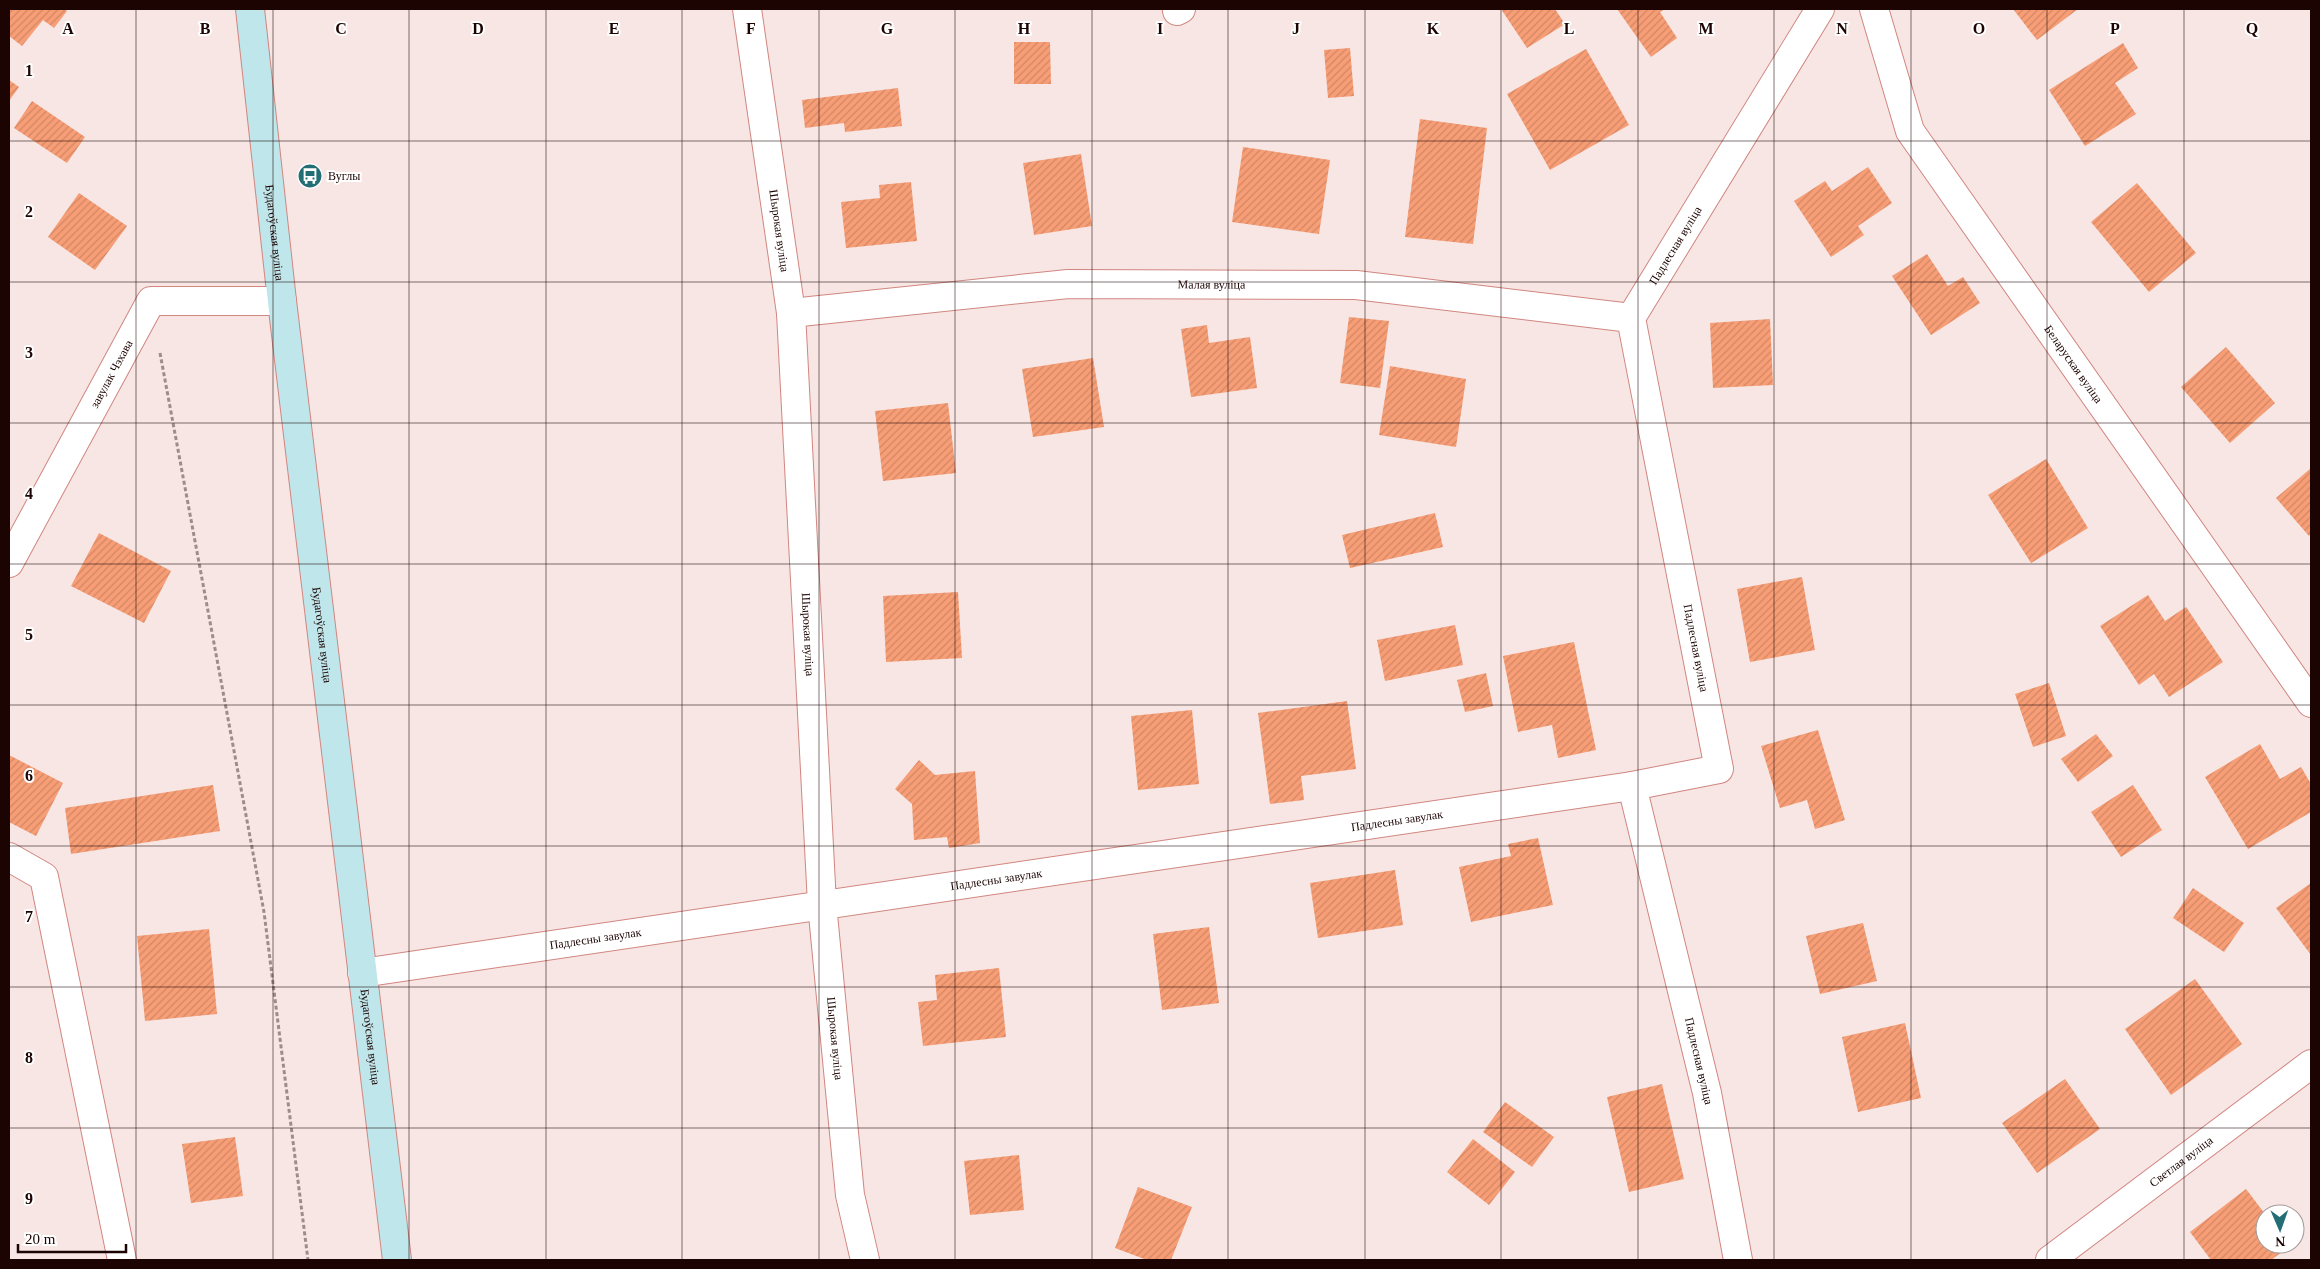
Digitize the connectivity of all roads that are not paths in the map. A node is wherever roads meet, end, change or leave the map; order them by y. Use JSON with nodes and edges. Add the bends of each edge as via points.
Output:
{"nodes":[{"id":1,"x":250,"y":9,"type":"edge"},
{"id":2,"x":746,"y":9,"type":"edge"},
{"id":3,"x":1820,"y":9,"type":"edge"},
{"id":4,"x":1874,"y":9,"type":"edge"},
{"id":5,"x":282,"y":301,"type":"junction"},
{"id":6,"x":791,"y":313,"type":"junction"},
{"id":7,"x":1631,"y":318,"type":"junction"},
{"id":8,"x":9,"y":563,"type":"edge"},
{"id":9,"x":2311,"y":703,"type":"edge"},
{"id":10,"x":1632,"y":786,"type":"junction"},
{"id":11,"x":9,"y":856,"type":"edge"},
{"id":12,"x":822,"y":904,"type":"junction"},
{"id":13,"x":362,"y":973,"type":"junction"},
{"id":14,"x":2311,"y":1064,"type":"edge"},
{"id":15,"x":122,"y":1260,"type":"edge"},
{"id":16,"x":397,"y":1260,"type":"edge"},
{"id":17,"x":865,"y":1260,"type":"edge"},
{"id":18,"x":1738,"y":1260,"type":"edge"},
{"id":19,"x":2050,"y":1260,"type":"edge"}],
"edges":[{"from":1,"to":5,"type":"street","name":"Будагоўская вуліца"},
{"from":2,"to":6,"type":"street","name":"Шырокая вуліца"},
{"from":3,"to":7,"type":"street","name":"Падлесная вуліца"},
{"from":4,"to":9,"type":"street","name":"Беларуская вуліца","via":[[1910,131]]},
{"from":5,"to":8,"type":"street","name":"завулак Чэхава","via":[[150,301]]},
{"from":5,"to":13,"type":"street","name":"Будагоўская вуліца"},
{"from":6,"to":7,"type":"street","name":"Малая вуліца","via":[[1068,284],[1356,285]]},
{"from":6,"to":12,"type":"street","name":"Шырокая вуліца"},
{"from":7,"to":10,"type":"street","name":"Падлесная вуліца","via":[[1719,769]]},
{"from":10,"to":12,"type":"street","name":"Падлесны завулак"},
{"from":10,"to":18,"type":"street","name":"Падлесная вуліца","via":[[1707,1093]]},
{"from":11,"to":15,"type":"street","via":[[44,877]]},
{"from":12,"to":13,"type":"street","name":"Падлесны завулак"},
{"from":12,"to":17,"type":"street","name":"Шырокая вуліца","via":[[850,1195]]},
{"from":13,"to":16,"type":"street","name":"Будагоўская вуліца"},
{"from":14,"to":19,"type":"street","name":"Светлая вуліца"}]}
